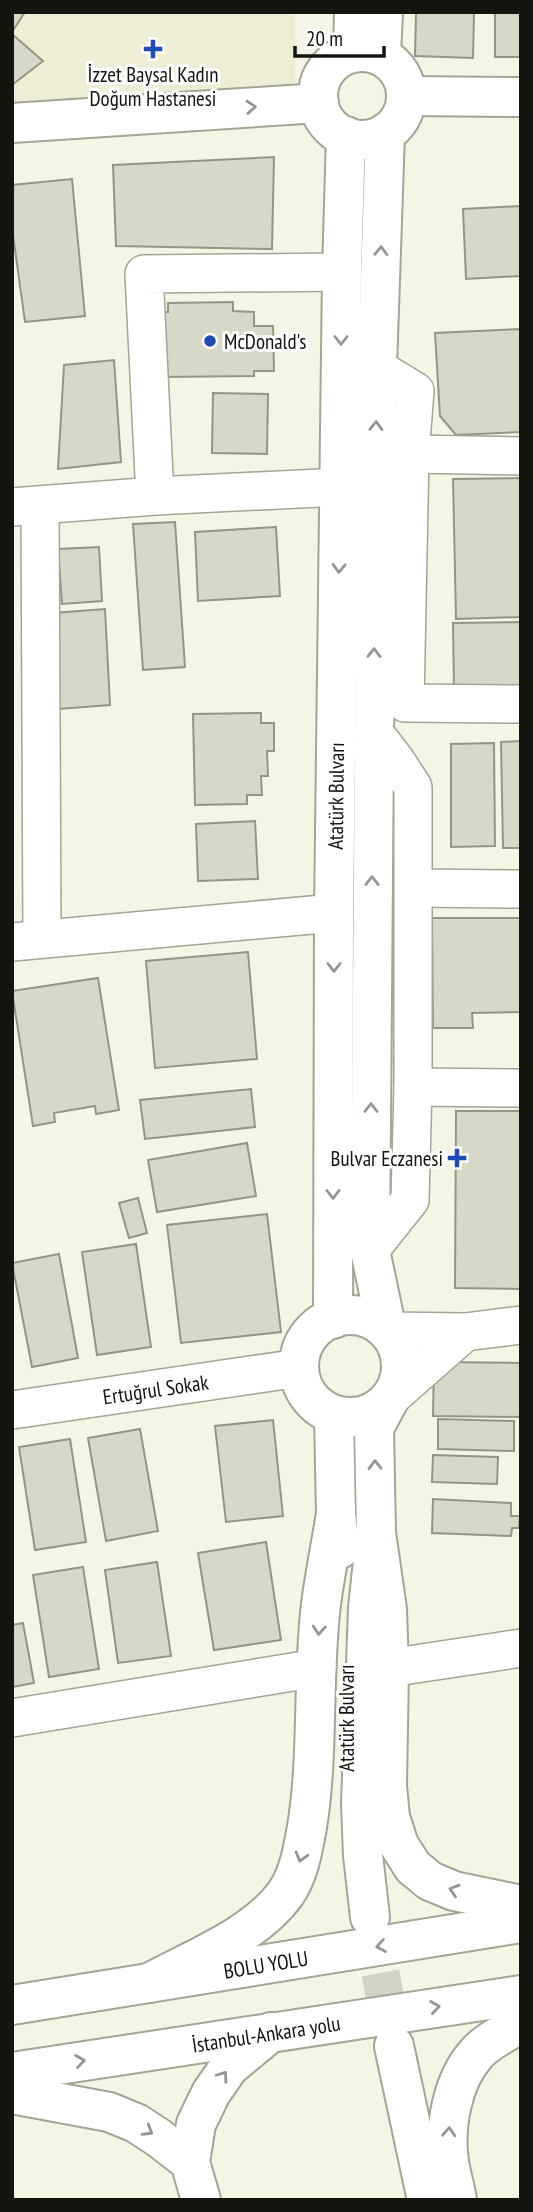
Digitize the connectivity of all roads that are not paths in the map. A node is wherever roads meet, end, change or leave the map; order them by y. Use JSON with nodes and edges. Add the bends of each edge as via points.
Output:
{"nodes":[{"id":1,"x":354,"y":12,"type":"edge"},
{"id":2,"x":383,"y":12,"type":"edge"},
{"id":3,"x":367,"y":53,"type":"junction"},
{"id":4,"x":407,"y":96,"type":"junction"},
{"id":5,"x":521,"y":97,"type":"edge"},
{"id":6,"x":319,"y":103,"type":"junction"},
{"id":7,"x":12,"y":123,"type":"edge"},
{"id":8,"x":385,"y":133,"type":"junction"},
{"id":9,"x":346,"y":136,"type":"junction"},
{"id":10,"x":342,"y":272,"type":"junction"},
{"id":11,"x":377,"y":368,"type":"junction"},
{"id":12,"x":410,"y":454,"type":"junction"},
{"id":13,"x":521,"y":456,"type":"edge"},
{"id":14,"x":340,"y":487,"type":"junction"},
{"id":15,"x":155,"y":496,"type":"junction"},
{"id":16,"x":26,"y":507,"type":"edge"},
{"id":17,"x":521,"y":704,"type":"edge"},
{"id":18,"x":373,"y":731,"type":"junction"},
{"id":19,"x":414,"y":887,"type":"junction"},
{"id":20,"x":521,"y":889,"type":"edge"},
{"id":21,"x":334,"y":913,"type":"junction"},
{"id":22,"x":27,"y":940,"type":"edge"},
{"id":23,"x":413,"y":1087,"type":"junction"},
{"id":24,"x":521,"y":1088,"type":"edge"},
{"id":25,"x":370,"y":1250,"type":"junction"},
{"id":26,"x":333,"y":1318,"type":"junction"},
{"id":27,"x":521,"y":1325,"type":"edge"},
{"id":28,"x":387,"y":1331,"type":"junction"},
{"id":29,"x":465,"y":1332,"type":"junction"},
{"id":30,"x":299,"y":1368,"type":"junction"},
{"id":31,"x":390,"y":1398,"type":"junction"},
{"id":32,"x":12,"y":1410,"type":"edge"},
{"id":33,"x":334,"y":1415,"type":"junction"},
{"id":34,"x":336,"y":1514,"type":"junction"},
{"id":35,"x":376,"y":1533,"type":"junction"},
{"id":36,"x":521,"y":1648,"type":"edge"},
{"id":37,"x":317,"y":1668,"type":"junction"},
{"id":38,"x":388,"y":1668,"type":"junction"},
{"id":39,"x":12,"y":1718,"type":"edge"},
{"id":40,"x":521,"y":1905,"type":"edge"},
{"id":41,"x":521,"y":1923,"type":"edge"},
{"id":42,"x":149,"y":1983,"type":"junction"},
{"id":43,"x":521,"y":1994,"type":"edge"},
{"id":44,"x":12,"y":2005,"type":"edge"},
{"id":45,"x":521,"y":2023,"type":"edge"},
{"id":46,"x":271,"y":2032,"type":"junction"},
{"id":47,"x":12,"y":2072,"type":"edge"},
{"id":48,"x":12,"y":2094,"type":"edge"},
{"id":49,"x":190,"y":2162,"type":"junction"},
{"id":50,"x":201,"y":2200,"type":"edge"},
{"id":51,"x":414,"y":2200,"type":"edge"},
{"id":52,"x":427,"y":2200,"type":"edge"},
{"id":53,"x":457,"y":2200,"type":"edge"}],
"edges":[{"from":1,"to":3,"type":"main road"},
{"from":2,"to":3,"type":"main road"},
{"from":3,"to":4,"type":"main road","via":[[393,63],[402,75]]},
{"from":3,"to":6,"type":"main road","via":[[340,57],[329,66],[321,78]]},
{"from":4,"to":5,"type":"main road"},
{"from":4,"to":8,"type":"main road","via":[[402,116]]},
{"from":7,"to":6,"type":"main road","one_way":true},
{"from":6,"to":9,"type":"main road","via":[[326,122]]},
{"from":8,"to":9,"type":"main road","via":[[366,140]]},
{"from":11,"to":8,"type":"main road","name":"Atatürk Bulvarı","one_way":true},
{"from":9,"to":10,"type":"main road","name":"Atatürk Bulvarı"},
{"from":10,"to":14,"type":"main road","name":"Atatürk Bulvarı","one_way":true},
{"from":10,"to":15,"type":"street","via":[[144,274]]},
{"from":11,"to":12,"type":"street","via":[[415,391]]},
{"from":18,"to":11,"type":"main road","name":"Atatürk Bulvarı","one_way":true},
{"from":12,"to":13,"type":"street"},
{"from":12,"to":17,"type":"street","via":[[405,703]]},
{"from":14,"to":15,"type":"street"},
{"from":14,"to":21,"type":"main road","name":"Atatürk Bulvarı","one_way":true},
{"from":15,"to":16,"type":"street"},
{"from":16,"to":22,"type":"street"},
{"from":18,"to":19,"type":"street","via":[[413,787]]},
{"from":25,"to":18,"type":"main road","name":"Atatürk Bulvarı","one_way":true},
{"from":19,"to":20,"type":"street"},
{"from":19,"to":23,"type":"street"},
{"from":21,"to":22,"type":"street"},
{"from":21,"to":26,"type":"main road","name":"Atatürk Bulvarı","one_way":true},
{"from":23,"to":24,"type":"street"},
{"from":23,"to":25,"type":"street","via":[[411,1200]]},
{"from":25,"to":28,"type":"main road","name":"Atatürk Bulvarı"},
{"from":26,"to":28,"type":"main road","via":[[358,1315]]},
{"from":26,"to":30,"type":"main road","via":[[312,1331],[303,1345]]},
{"from":27,"to":29,"type":"street"},
{"from":28,"to":29,"type":"street"},
{"from":28,"to":31,"type":"main road","via":[[397,1344],[401,1361],[400,1377]]},
{"from":29,"to":31,"type":"street"},
{"from":30,"to":32,"type":"street","name":"Ertuğrul Sokak"},
{"from":30,"to":33,"type":"main road","via":[[307,1395]]},
{"from":31,"to":33,"type":"main road","via":[[369,1414],[352,1418]]},
{"from":35,"to":31,"type":"main road","one_way":true,"via":[[374,1427]]},
{"from":33,"to":34,"type":"main road"},
{"from":34,"to":35,"type":"main road","name":"Atatürk Bulvarı","via":[[347,1606],[349,1847],[364,1919],[361,1804],[368,1608]]},
{"from":34,"to":37,"type":"main road","one_way":true,"via":[[321,1604]]},
{"from":35,"to":38,"type":"main road","via":[[387,1609]]},
{"from":36,"to":38,"type":"street"},
{"from":37,"to":39,"type":"street"},
{"from":37,"to":42,"type":"main road","one_way":true,"via":[[310,1809],[303,1852],[287,1891],[261,1920]]},
{"from":40,"to":38,"type":"main road","one_way":true,"via":[[454,1891],[430,1881],[413,1867],[399,1845],[387,1786]]},
{"from":41,"to":42,"type":"main road","name":"BOLU YOLU","one_way":true},
{"from":42,"to":44,"type":"main road","name":"BOLU YOLU"},
{"from":46,"to":43,"type":"main road","name":"İstanbul-Ankara yolu","one_way":true},
{"from":53,"to":45,"type":"main road","one_way":true,"via":[[449,2161],[453,2098],[477,2052]]},
{"from":47,"to":46,"type":"main road","name":"İstanbul-Ankara yolu","one_way":true},
{"from":49,"to":46,"type":"main road","one_way":true,"via":[[196,2124],[211,2093],[229,2067]]},
{"from":48,"to":49,"type":"main road","one_way":true,"via":[[109,2112],[159,2137]]},
{"from":49,"to":50,"type":"main road"},
{"from":51,"to":52,"type":"main road","via":[[389,2046]]}]}
